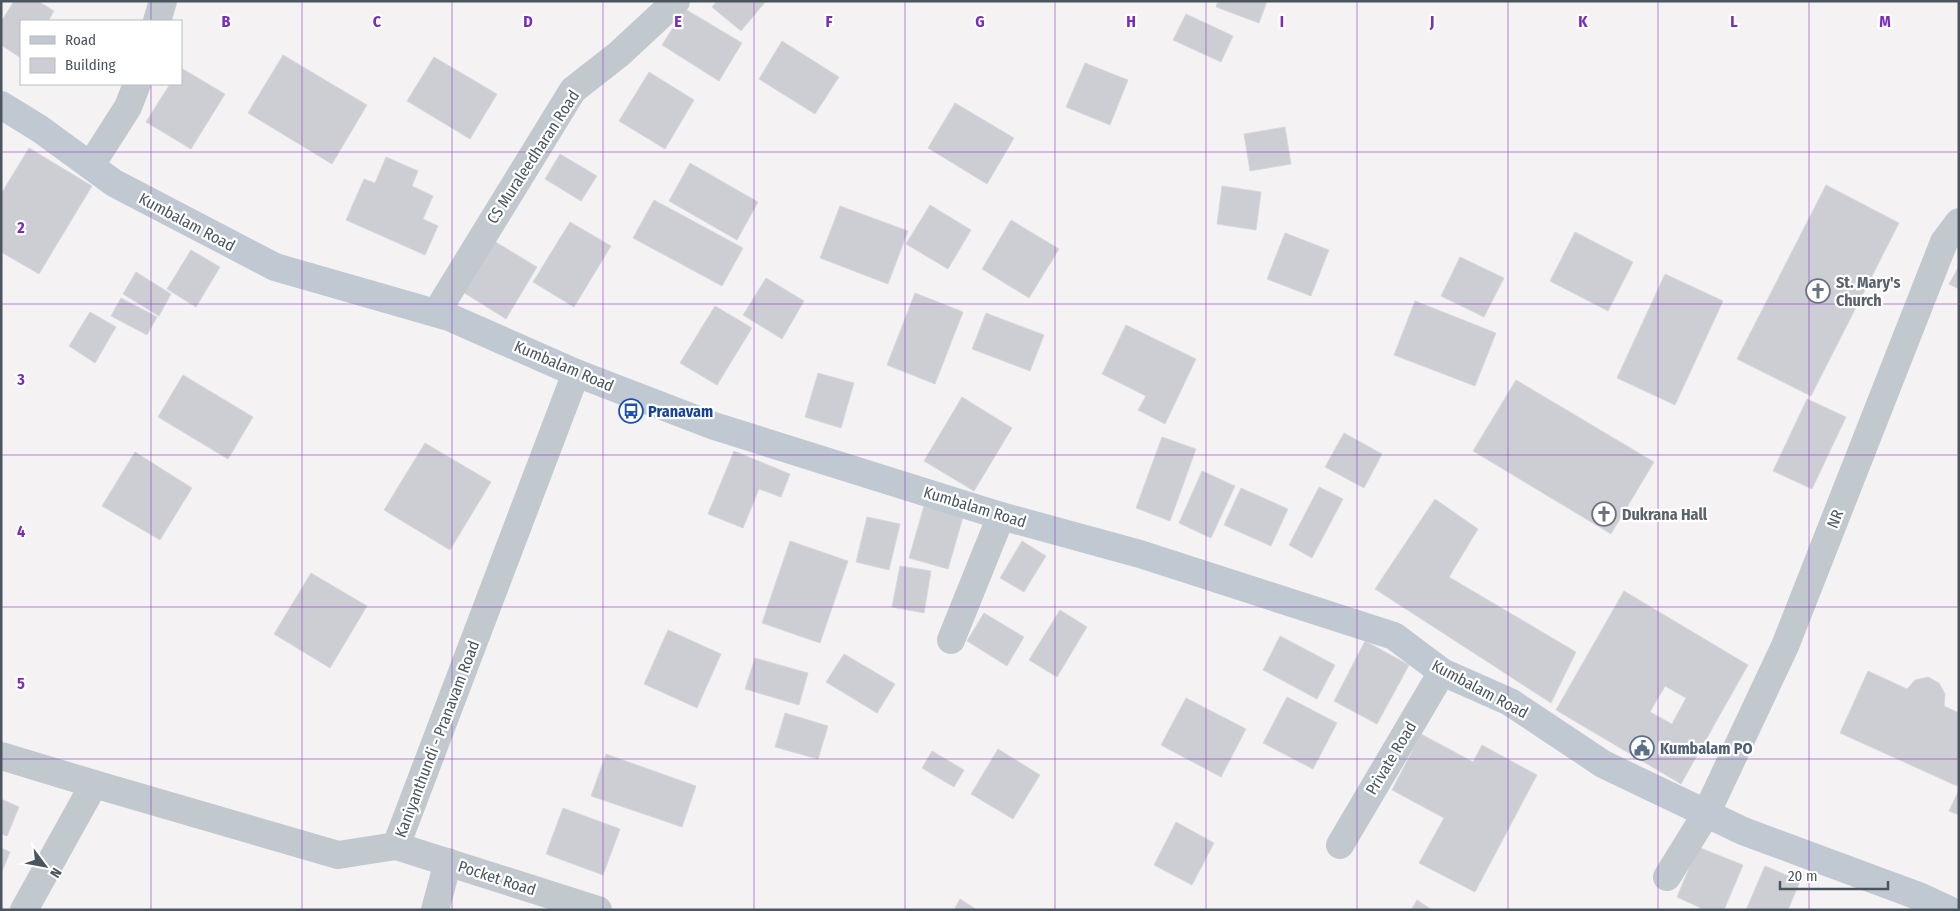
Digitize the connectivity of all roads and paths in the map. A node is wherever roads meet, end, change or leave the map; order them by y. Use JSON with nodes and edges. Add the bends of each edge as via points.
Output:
{"nodes":[{"id":1,"x":163,"y":1,"type":"edge"},
{"id":2,"x":676,"y":1,"type":"edge"},
{"id":3,"x":158,"y":20,"type":"edge"},
{"id":4,"x":136,"y":85,"type":"edge"},
{"id":5,"x":1,"y":105,"type":"edge"},
{"id":6,"x":91,"y":165,"type":"junction"},
{"id":7,"x":1959,"y":222,"type":"edge"},
{"id":8,"x":436,"y":313,"type":"junction"},
{"id":9,"x":576,"y":373,"type":"junction"},
{"id":10,"x":1001,"y":516,"type":"junction"},
{"id":11,"x":952,"y":640,"type":"dead end"},
{"id":12,"x":1442,"y":672,"type":"junction"},
{"id":13,"x":1,"y":756,"type":"edge"},
{"id":14,"x":94,"y":784,"type":"junction"},
{"id":15,"x":1706,"y":814,"type":"junction"},
{"id":16,"x":1340,"y":845,"type":"dead end"},
{"id":17,"x":396,"y":846,"type":"junction"},
{"id":18,"x":448,"y":862,"type":"junction"},
{"id":19,"x":1667,"y":877,"type":"dead end"},
{"id":20,"x":1944,"y":909,"type":"edge"},
{"id":21,"x":24,"y":910,"type":"edge"},
{"id":22,"x":435,"y":910,"type":"edge"},
{"id":23,"x":598,"y":910,"type":"edge"}],
"edges":[{"from":1,"to":3,"type":"street"},
{"from":2,"to":8,"type":"street","name":"CS Muraleedharan Road","via":[[619,54],[573,90]]},
{"from":4,"to":6,"type":"street","via":[[128,108]]},
{"from":5,"to":6,"type":"main road","name":"Kumbalam Road"},
{"from":6,"to":8,"type":"main road","name":"Kumbalam Road","via":[[114,183],[275,267]]},
{"from":7,"to":15,"type":"street","name":"NR","via":[[1944,242],[1785,646]]},
{"from":8,"to":9,"type":"main road","name":"Kumbalam Road"},
{"from":9,"to":10,"type":"main road","name":"Kumbalam Road","via":[[714,426]]},
{"from":9,"to":17,"type":"street","name":"Kaniyanthundi - Pranavam Road"},
{"from":10,"to":11,"type":"street"},
{"from":10,"to":12,"type":"main road","name":"Kumbalam Road","via":[[1140,554],[1394,636]]},
{"from":12,"to":15,"type":"main road","name":"Kumbalam Road","via":[[1510,702],[1603,764]]},
{"from":12,"to":16,"type":"street","name":"Private Road"},
{"from":13,"to":14,"type":"street","name":"Kaniyanthundi - Pranavam Road"},
{"from":14,"to":17,"type":"street","name":"Kaniyanthundi - Pranavam Road","via":[[338,855]]},
{"from":14,"to":21,"type":"street"},
{"from":15,"to":19,"type":"street","name":"NR"},
{"from":15,"to":20,"type":"main road","name":"Kumbalam Road"},
{"from":17,"to":18,"type":"street","name":"Pocket Road"},
{"from":18,"to":22,"type":"street","name":"Pocket Road"},
{"from":18,"to":23,"type":"street","name":"Pocket Road"}]}
